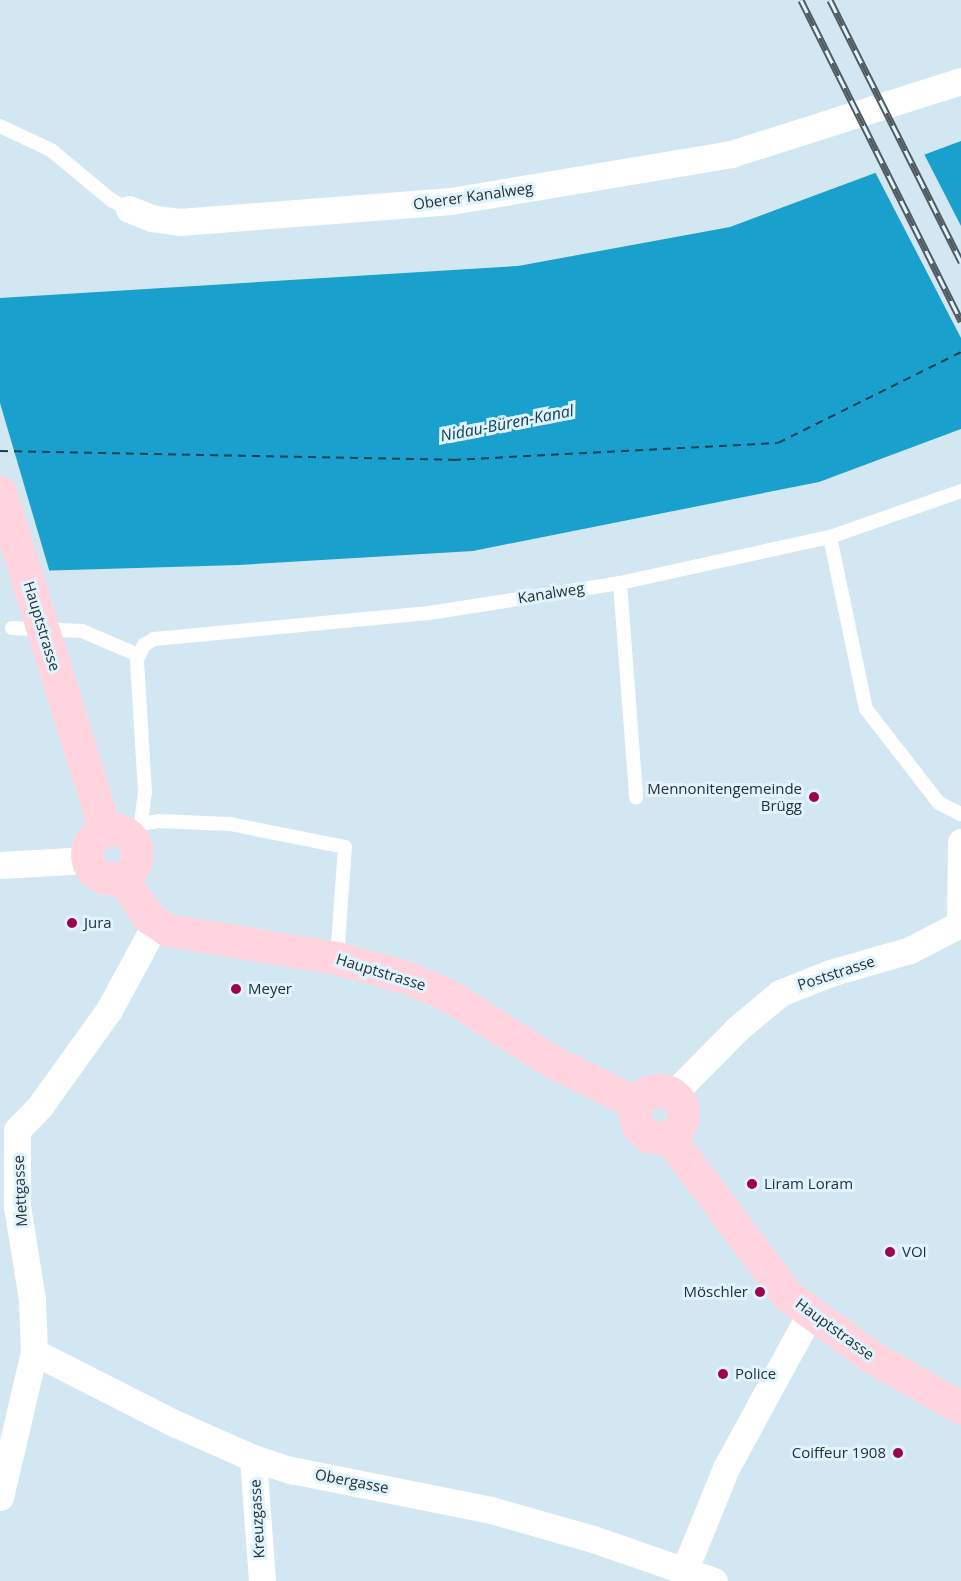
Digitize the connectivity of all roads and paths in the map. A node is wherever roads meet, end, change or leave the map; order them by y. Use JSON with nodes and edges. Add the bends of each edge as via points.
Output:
{"nodes":[{"id":1,"x":961,"y":81,"type":"edge"},
{"id":2,"x":0,"y":126,"type":"edge"},
{"id":3,"x":129,"y":209,"type":"joint"},
{"id":4,"x":961,"y":491,"type":"edge"},
{"id":5,"x":0,"y":492,"type":"edge"},
{"id":6,"x":830,"y":537,"type":"junction"},
{"id":7,"x":620,"y":583,"type":"junction"},
{"id":8,"x":12,"y":628,"type":"dead end"},
{"id":9,"x":138,"y":655,"type":"junction"},
{"id":10,"x":636,"y":797,"type":"dead end"},
{"id":11,"x":961,"y":814,"type":"edge"},
{"id":12,"x":126,"y":830,"type":"junction"},
{"id":13,"x":961,"y":842,"type":"edge"},
{"id":14,"x":88,"y":860,"type":"junction"},
{"id":15,"x":0,"y":864,"type":"edge"},
{"id":16,"x":122,"y":877,"type":"junction"},
{"id":17,"x":156,"y":922,"type":"junction"},
{"id":18,"x":961,"y":924,"type":"edge"},
{"id":19,"x":337,"y":958,"type":"junction"},
{"id":20,"x":673,"y":1094,"type":"junction"},
{"id":21,"x":636,"y":1103,"type":"junction"},
{"id":22,"x":9,"y":1122,"type":"edge"},
{"id":23,"x":668,"y":1136,"type":"junction"},
{"id":24,"x":810,"y":1314,"type":"junction"},
{"id":25,"x":34,"y":1352,"type":"junction"},
{"id":26,"x":961,"y":1408,"type":"edge"},
{"id":27,"x":253,"y":1458,"type":"junction"},
{"id":28,"x":0,"y":1497,"type":"edge"},
{"id":29,"x":685,"y":1569,"type":"junction"},
{"id":30,"x":262,"y":1581,"type":"edge"},
{"id":31,"x":714,"y":1581,"type":"edge"}],
"edges":[{"from":1,"to":3,"type":"street","name":"Oberer Kanalweg","via":[[731,154],[451,201],[179,222],[151,218]]},
{"from":2,"to":3,"type":"lane","name":"Oberer Kanalweg","via":[[51,150],[111,200]]},
{"from":4,"to":6,"type":"lane","name":"Kanalweg"},
{"from":5,"to":12,"type":"main road","name":"Hauptstrasse","via":[[58,678]]},
{"from":6,"to":7,"type":"lane","name":"Kanalweg"},
{"from":6,"to":11,"type":"lane","via":[[866,709],[939,803]]},
{"from":7,"to":9,"type":"lane","name":"Kanalweg","via":[[429,613],[154,639]]},
{"from":7,"to":10,"type":"lane"},
{"from":8,"to":9,"type":"lane","via":[[82,631]]},
{"from":9,"to":12,"type":"lane","via":[[145,792]]},
{"from":12,"to":14,"type":"main road","via":[[92,838]]},
{"from":12,"to":16,"type":"main road","via":[[137,859]]},
{"from":12,"to":19,"type":"lane","via":[[158,821],[230,824],[345,847]]},
{"from":13,"to":18,"type":"street"},
{"from":14,"to":15,"type":"street"},
{"from":14,"to":16,"type":"main road","via":[[101,877]]},
{"from":16,"to":17,"type":"main road","name":"Hauptstrasse","via":[[133,899]]},
{"from":17,"to":19,"type":"main road","name":"Hauptstrasse","via":[[181,934]]},
{"from":17,"to":22,"type":"street","name":"Mettgasse","via":[[109,1010],[40,1106]]},
{"from":18,"to":20,"type":"street","name":"Poststrasse","via":[[910,950],[830,973],[780,993],[737,1029]]},
{"from":19,"to":21,"type":"main road","name":"Hauptstrasse","via":[[395,973],[446,994],[551,1061]]},
{"from":20,"to":21,"type":"main road","via":[[652,1090]]},
{"from":20,"to":23,"type":"main road","via":[[681,1104],[683,1116],[678,1129]]},
{"from":21,"to":23,"type":"main road","via":[[634,1118],[641,1131],[654,1138]]},
{"from":22,"to":25,"type":"street","name":"Mettgasse","via":[[33,1308]]},
{"from":23,"to":24,"type":"main road","name":"Hauptstrasse","via":[[770,1275]]},
{"from":24,"to":26,"type":"main road","name":"Hauptstrasse","via":[[872,1357]]},
{"from":24,"to":29,"type":"street","via":[[726,1468]]},
{"from":25,"to":27,"type":"street","name":"Obergasse","via":[[196,1434]]},
{"from":25,"to":28,"type":"street","name":"Mettgasse"},
{"from":27,"to":29,"type":"street","name":"Obergasse","via":[[291,1470],[491,1510]]},
{"from":27,"to":30,"type":"street","name":"Kreuzgasse"},
{"from":29,"to":31,"type":"street","name":"Obergasse"}]}
